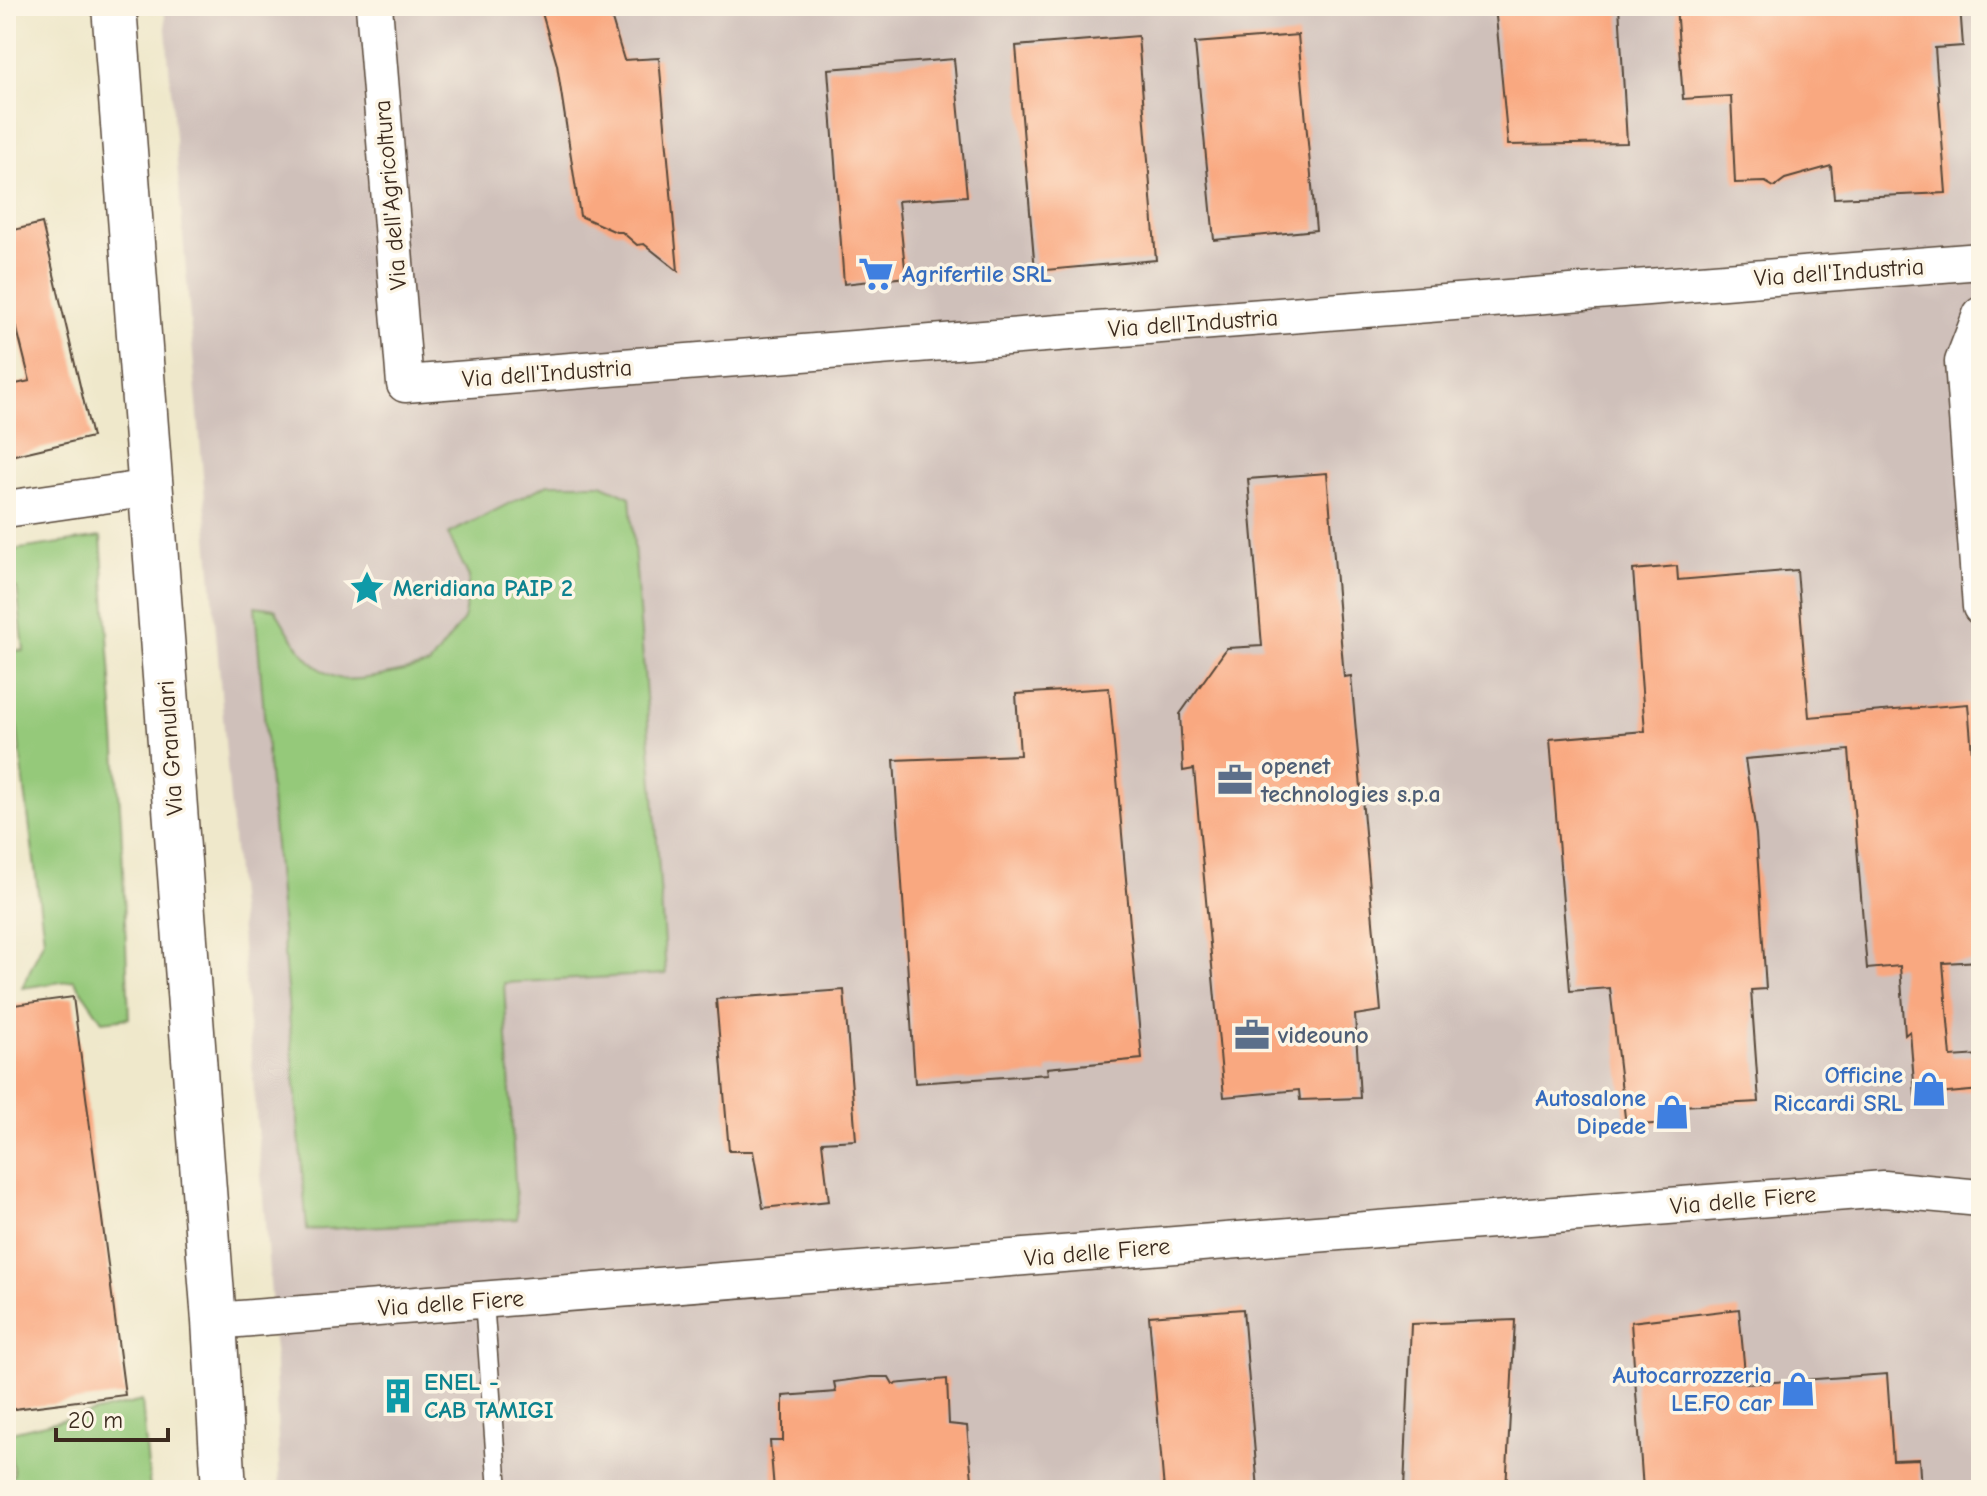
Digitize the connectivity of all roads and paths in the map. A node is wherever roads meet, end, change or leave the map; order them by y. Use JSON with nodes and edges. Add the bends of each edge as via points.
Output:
{"nodes":[{"id":1,"x":114,"y":6,"type":"edge"},
{"id":2,"x":374,"y":6,"type":"edge"},
{"id":3,"x":1981,"y":261,"type":"edge"},
{"id":4,"x":1981,"y":315,"type":"edge"},
{"id":5,"x":405,"y":384,"type":"joint"},
{"id":6,"x":151,"y":488,"type":"junction"},
{"id":7,"x":6,"y":509,"type":"edge"},
{"id":8,"x":1981,"y":607,"type":"edge"},
{"id":9,"x":1980,"y":1197,"type":"edge"},
{"id":10,"x":1981,"y":1218,"type":"edge"},
{"id":11,"x":484,"y":1301,"type":"junction"},
{"id":12,"x":214,"y":1321,"type":"junction"},
{"id":13,"x":224,"y":1490,"type":"edge"},
{"id":14,"x":498,"y":1490,"type":"edge"}],
"edges":[{"from":1,"to":6,"type":"street","name":"Via Granulari"},
{"from":2,"to":5,"type":"street","name":"Via dell'Agricoltura"},
{"from":3,"to":5,"type":"street","name":"Via dell'Industria"},
{"from":4,"to":8,"type":"street","via":[[1963,362]]},
{"from":6,"to":7,"type":"street"},
{"from":6,"to":12,"type":"street","name":"Via Granulari"},
{"from":9,"to":10,"type":"street"},
{"from":9,"to":11,"type":"street","name":"Via delle Fiere","via":[[1884,1189]]},
{"from":11,"to":12,"type":"street","name":"Via delle Fiere"},
{"from":11,"to":14,"type":"lane"},
{"from":12,"to":13,"type":"street","name":"Via Granulari"}]}
